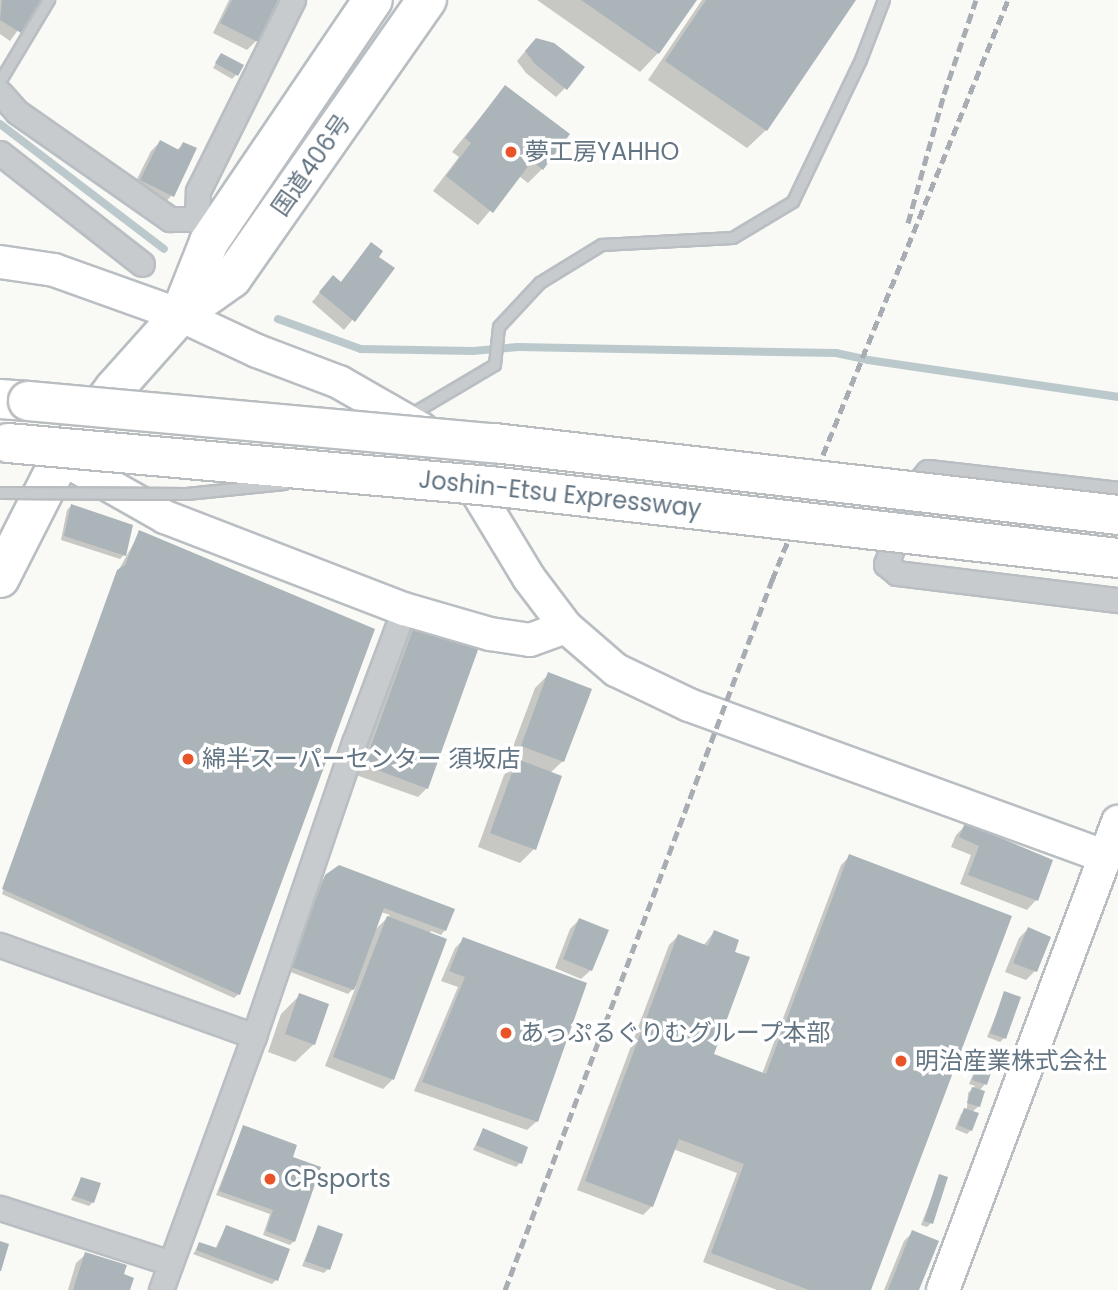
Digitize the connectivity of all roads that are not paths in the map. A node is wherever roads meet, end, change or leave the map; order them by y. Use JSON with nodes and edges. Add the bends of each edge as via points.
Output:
{"nodes":[{"id":1,"x":48,"y":0,"type":"edge"},
{"id":2,"x":293,"y":0,"type":"edge"},
{"id":3,"x":373,"y":0,"type":"edge"},
{"id":4,"x":428,"y":0,"type":"edge"},
{"id":5,"x":884,"y":0,"type":"edge"},
{"id":6,"x":0,"y":82,"type":"edge"},
{"id":7,"x":0,"y":93,"type":"edge"},
{"id":8,"x":0,"y":153,"type":"edge"},
{"id":9,"x":203,"y":230,"type":"junction"},
{"id":10,"x":0,"y":262,"type":"edge"},
{"id":11,"x":142,"y":264,"type":"dead end"},
{"id":12,"x":180,"y":315,"type":"junction"},
{"id":13,"x":14,"y":400,"type":"edge"},
{"id":14,"x":403,"y":419,"type":"junction"},
{"id":15,"x":4,"y":442,"type":"edge"},
{"id":16,"x":61,"y":458,"type":"junction"},
{"id":17,"x":370,"y":475,"type":"junction"},
{"id":18,"x":305,"y":482,"type":"dead end"},
{"id":19,"x":292,"y":483,"type":"dead end"},
{"id":20,"x":0,"y":493,"type":"edge"},
{"id":21,"x":1118,"y":494,"type":"edge"},
{"id":22,"x":1118,"y":514,"type":"edge"},
{"id":23,"x":1118,"y":558,"type":"edge"},
{"id":24,"x":0,"y":578,"type":"edge"},
{"id":25,"x":1118,"y":600,"type":"edge"},
{"id":26,"x":404,"y":609,"type":"junction"},
{"id":27,"x":566,"y":628,"type":"junction"},
{"id":28,"x":1118,"y":822,"type":"edge"},
{"id":29,"x":1112,"y":859,"type":"edge"},
{"id":30,"x":0,"y":946,"type":"edge"},
{"id":31,"x":254,"y":1036,"type":"junction"},
{"id":32,"x":0,"y":1208,"type":"edge"},
{"id":33,"x":170,"y":1263,"type":"junction"},
{"id":34,"x":161,"y":1290,"type":"edge"},
{"id":35,"x":943,"y":1290,"type":"edge"}],
"edges":[{"from":1,"to":6,"type":"lane"},
{"from":2,"to":9,"type":"street","via":[[198,191]]},
{"from":3,"to":9,"type":"highway","name":"国道406号"},
{"from":4,"to":12,"type":"highway","name":"国道406号","via":[[232,278]]},
{"from":5,"to":14,"type":"lane","via":[[861,60],[793,202],[733,238],[602,245],[540,283],[499,327],[495,365]]},
{"from":7,"to":9,"type":"street","via":[[17,112],[170,219]]},
{"from":8,"to":11,"type":"street"},
{"from":9,"to":12,"type":"highway","name":"国道406号"},
{"from":10,"to":12,"type":"street","via":[[54,270]]},
{"from":12,"to":14,"type":"street","via":[[339,382]]},
{"from":12,"to":16,"type":"highway","name":"国道406号"},
{"from":13,"to":22,"type":"highway","name":"Joshin-Etsu Expressway","bridge":true,"via":[[494,443]]},
{"from":14,"to":27,"type":"street","via":[[421,429],[463,469],[529,578]]},
{"from":15,"to":17,"type":"highway","name":"Joshin-Etsu Expressway","bridge":true},
{"from":16,"to":24,"type":"highway","name":"国道406号"},
{"from":16,"to":26,"type":"street","via":[[165,517]]},
{"from":17,"to":18,"type":"lane","bridge":true},
{"from":17,"to":23,"type":"highway","name":"Joshin-Etsu Expressway","bridge":true,"via":[[736,512]]},
{"from":19,"to":20,"type":"lane","bridge":true,"via":[[187,494]]},
{"from":21,"to":25,"type":"street","via":[[928,472],[917,485],[886,564],[897,573]]},
{"from":26,"to":27,"type":"street","via":[[490,634],[530,640]]},
{"from":26,"to":31,"type":"street"},
{"from":27,"to":29,"type":"street","via":[[616,670],[689,705]]},
{"from":28,"to":29,"type":"street"},
{"from":29,"to":35,"type":"street"},
{"from":30,"to":31,"type":"street"},
{"from":31,"to":33,"type":"street"},
{"from":32,"to":33,"type":"street"},
{"from":33,"to":34,"type":"street"}]}
